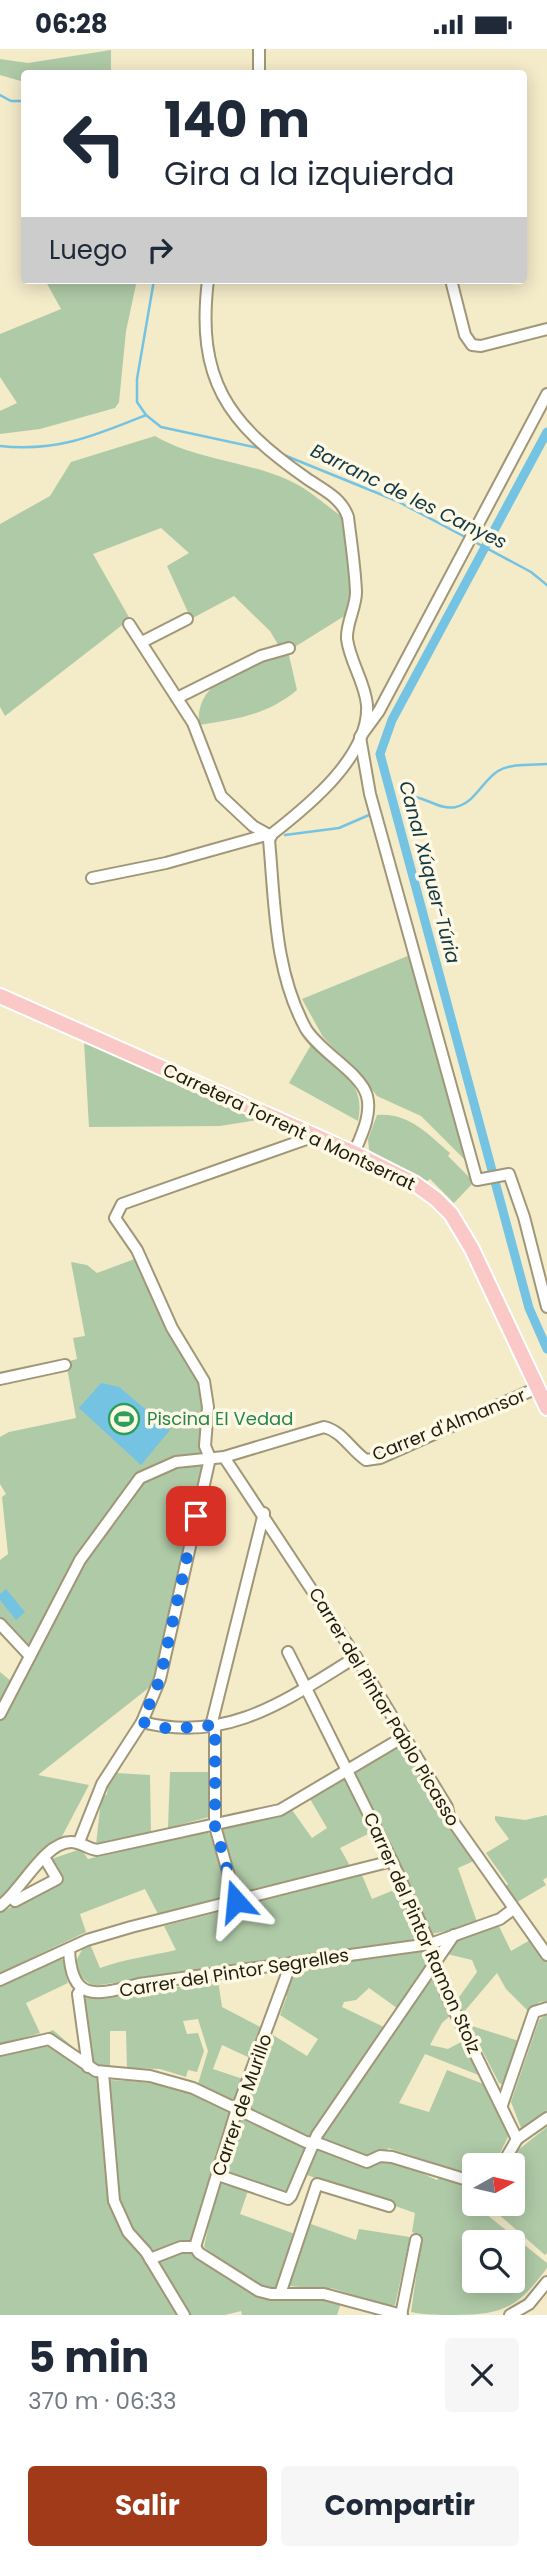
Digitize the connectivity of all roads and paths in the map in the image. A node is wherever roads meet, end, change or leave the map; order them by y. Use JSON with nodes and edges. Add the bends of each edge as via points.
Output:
{"nodes":[{"id":1,"x":259,"y":49,"type":"edge"},
{"id":2,"x":259,"y":70,"type":"edge"},
{"id":3,"x":208,"y":284,"type":"edge"},
{"id":4,"x":453,"y":284,"type":"edge"},
{"id":5,"x":547,"y":329,"type":"edge"},
{"id":6,"x":547,"y":394,"type":"edge"},
{"id":7,"x":187,"y":619,"type":"dead end"},
{"id":8,"x":129,"y":624,"type":"dead end"},
{"id":9,"x":142,"y":642,"type":"junction"},
{"id":10,"x":289,"y":648,"type":"dead end"},
{"id":11,"x":177,"y":698,"type":"junction"},
{"id":12,"x":360,"y":737,"type":"junction"},
{"id":13,"x":268,"y":836,"type":"junction"},
{"id":14,"x":92,"y":878,"type":"dead end"},
{"id":15,"x":0,"y":996,"type":"edge"},
{"id":16,"x":315,"y":1136,"type":"junction"},
{"id":17,"x":354,"y":1153,"type":"junction"},
{"id":18,"x":547,"y":1307,"type":"edge"},
{"id":19,"x":65,"y":1366,"type":"dead end"},
{"id":20,"x":0,"y":1379,"type":"edge"},
{"id":21,"x":537,"y":1388,"type":"junction"},
{"id":22,"x":547,"y":1408,"type":"edge"},
{"id":23,"x":224,"y":1457,"type":"junction"},
{"id":24,"x":210,"y":1458,"type":"junction"},
{"id":25,"x":264,"y":1513,"type":"junction"},
{"id":26,"x":0,"y":1625,"type":"edge"},
{"id":27,"x":288,"y":1652,"type":"dead end"},
{"id":28,"x":30,"y":1656,"type":"junction"},
{"id":29,"x":356,"y":1657,"type":"junction"},
{"id":30,"x":308,"y":1687,"type":"junction"},
{"id":31,"x":0,"y":1714,"type":"edge"},
{"id":32,"x":142,"y":1722,"type":"junction"},
{"id":33,"x":213,"y":1726,"type":"junction"},
{"id":34,"x":405,"y":1736,"type":"junction"},
{"id":35,"x":347,"y":1772,"type":"junction"},
{"id":36,"x":215,"y":1826,"type":"junction"},
{"id":37,"x":79,"y":1842,"type":"junction"},
{"id":38,"x":44,"y":1857,"type":"junction"},
{"id":39,"x":392,"y":1861,"type":"junction"},
{"id":40,"x":12,"y":1898,"type":"junction"},
{"id":41,"x":236,"y":1901,"type":"junction"},
{"id":42,"x":0,"y":1906,"type":"edge"},
{"id":43,"x":512,"y":1910,"type":"junction"},
{"id":44,"x":454,"y":1935,"type":"junction"},
{"id":45,"x":430,"y":1944,"type":"junction"},
{"id":46,"x":69,"y":1949,"type":"junction"},
{"id":47,"x":547,"y":1955,"type":"edge"},
{"id":48,"x":291,"y":1963,"type":"junction"},
{"id":49,"x":435,"y":1963,"type":"junction"},
{"id":50,"x":0,"y":1980,"type":"edge"},
{"id":51,"x":82,"y":1988,"type":"junction"},
{"id":52,"x":547,"y":2008,"type":"edge"},
{"id":53,"x":0,"y":2050,"type":"edge"},
{"id":54,"x":88,"y":2067,"type":"junction"},
{"id":55,"x":103,"y":2073,"type":"junction"},
{"id":56,"x":502,"y":2105,"type":"junction"},
{"id":57,"x":236,"y":2112,"type":"junction"},
{"id":58,"x":547,"y":2118,"type":"edge"},
{"id":59,"x":517,"y":2139,"type":"junction"},
{"id":60,"x":313,"y":2144,"type":"junction"},
{"id":61,"x":509,"y":2153,"type":"edge"},
{"id":62,"x":218,"y":2175,"type":"junction"},
{"id":63,"x":300,"y":2176,"type":"junction"},
{"id":64,"x":462,"y":2178,"type":"edge"},
{"id":65,"x":317,"y":2184,"type":"junction"},
{"id":66,"x":389,"y":2206,"type":"dead end"},
{"id":67,"x":416,"y":2240,"type":"dead end"},
{"id":68,"x":195,"y":2247,"type":"junction"},
{"id":69,"x":150,"y":2259,"type":"junction"},
{"id":70,"x":547,"y":2282,"type":"edge"},
{"id":71,"x":279,"y":2294,"type":"junction"},
{"id":72,"x":184,"y":2315,"type":"edge"},
{"id":73,"x":402,"y":2315,"type":"edge"},
{"id":74,"x":510,"y":2315,"type":"edge"}],
"edges":[{"from":1,"to":2,"type":"street"},
{"from":3,"to":12,"type":"street","via":[[207,342],[225,402],[268,450],[345,507],[356,594],[347,635],[367,707]]},
{"from":4,"to":5,"type":"street","via":[[471,345],[481,347]]},
{"from":6,"to":12,"type":"street","via":[[379,711]]},
{"from":7,"to":9,"type":"street"},
{"from":8,"to":9,"type":"street"},
{"from":9,"to":11,"type":"street"},
{"from":10,"to":11,"type":"street","via":[[261,656]]},
{"from":11,"to":13,"type":"street","via":[[193,723],[221,796]]},
{"from":12,"to":13,"type":"street","via":[[322,794]]},
{"from":12,"to":18,"type":"street","via":[[370,794],[477,1180],[509,1174]]},
{"from":13,"to":14,"type":"street"},
{"from":13,"to":17,"type":"street","via":[[280,958],[291,996],[316,1043],[359,1082],[367,1097],[368,1113]]},
{"from":15,"to":16,"type":"main road","name":"Carretera Torrent a Montserrat"},
{"from":16,"to":17,"type":"main road","name":"Carretera Torrent a Montserrat"},
{"from":16,"to":24,"type":"street","via":[[122,1204],[115,1218],[137,1249],[172,1328],[204,1381],[208,1407],[205,1446]]},
{"from":17,"to":21,"type":"main road","name":"Carretera Torrent a Montserrat","via":[[414,1183],[451,1215],[472,1249]]},
{"from":19,"to":20,"type":"street"},
{"from":21,"to":22,"type":"main road","name":"Carretera Torrent a Montserrat"},
{"from":21,"to":23,"type":"street","name":"Carrer d'Almansor","via":[[380,1458],[366,1460],[337,1432],[324,1427]]},
{"from":23,"to":24,"type":"street","name":"Carrer d'Almansor"},
{"from":23,"to":25,"type":"street","name":"Carrer del Pintor Pablo Picasso"},
{"from":24,"to":28,"type":"street","name":"Carrer d'Almansor","via":[[176,1462],[140,1478],[130,1488],[80,1560]]},
{"from":24,"to":32,"type":"street","via":[[160,1679]]},
{"from":25,"to":29,"type":"street","name":"Carrer del Pintor Pablo Picasso"},
{"from":25,"to":33,"type":"street"},
{"from":26,"to":28,"type":"street"},
{"from":27,"to":30,"type":"street","name":"Carrer del Pintor Ramon Stolz"},
{"from":28,"to":31,"type":"street","name":"Carrer d'Almansor"},
{"from":29,"to":30,"type":"street"},
{"from":29,"to":34,"type":"street","name":"Carrer del Pintor Pablo Picasso"},
{"from":30,"to":33,"type":"street","via":[[254,1717]]},
{"from":30,"to":35,"type":"street","name":"Carrer del Pintor Ramon Stolz"},
{"from":32,"to":33,"type":"street","via":[[169,1729]]},
{"from":32,"to":37,"type":"street","via":[[102,1784]]},
{"from":33,"to":36,"type":"street"},
{"from":34,"to":35,"type":"street"},
{"from":34,"to":43,"type":"street","name":"Carrer del Pintor Pablo Picasso","via":[[449,1816]]},
{"from":35,"to":36,"type":"street","via":[[280,1810]]},
{"from":35,"to":39,"type":"street","name":"Carrer del Pintor Ramon Stolz"},
{"from":36,"to":37,"type":"street","via":[[97,1850]]},
{"from":36,"to":41,"type":"street"},
{"from":37,"to":38,"type":"street","via":[[64,1842]]},
{"from":38,"to":40,"type":"street"},
{"from":38,"to":40,"type":"street","via":[[57,1879],[15,1901]]},
{"from":39,"to":41,"type":"street"},
{"from":39,"to":45,"type":"street","name":"Carrer del Pintor Ramon Stolz"},
{"from":40,"to":42,"type":"street"},
{"from":41,"to":46,"type":"street","via":[[131,1927]]},
{"from":43,"to":44,"type":"street","name":"Carrer del Pintor Segrelles","via":[[500,1919]]},
{"from":43,"to":47,"type":"street","name":"Carrer del Pintor Pablo Picasso"},
{"from":44,"to":45,"type":"street","name":"Carrer del Pintor Segrelles"},
{"from":44,"to":49,"type":"street"},
{"from":45,"to":48,"type":"street","name":"Carrer del Pintor Segrelles"},
{"from":45,"to":49,"type":"street","name":"Carrer del Pintor Ramon Stolz"},
{"from":46,"to":50,"type":"street"},
{"from":46,"to":51,"type":"street","via":[[70,1972]]},
{"from":48,"to":51,"type":"street","name":"Carrer del Pintor Segrelles","via":[[97,1993]]},
{"from":48,"to":57,"type":"street","name":"Carrer de Murillo"},
{"from":49,"to":56,"type":"street","name":"Carrer del Pintor Ramon Stolz"},
{"from":49,"to":60,"type":"street"},
{"from":51,"to":54,"type":"street","via":[[78,1994]]},
{"from":52,"to":56,"type":"street","via":[[534,2012]]},
{"from":53,"to":54,"type":"street","via":[[49,2039]]},
{"from":54,"to":55,"type":"street"},
{"from":55,"to":57,"type":"street","via":[[150,2076],[182,2085]]},
{"from":55,"to":69,"type":"street","via":[[114,2201],[128,2232]]},
{"from":56,"to":59,"type":"street","name":"Carrer del Pintor Ramon Stolz"},
{"from":57,"to":60,"type":"street"},
{"from":57,"to":62,"type":"street","name":"Carrer de Murillo"},
{"from":58,"to":59,"type":"street"},
{"from":59,"to":61,"type":"street"},
{"from":60,"to":63,"type":"street"},
{"from":60,"to":64,"type":"street","via":[[367,2162],[392,2157]]},
{"from":62,"to":63,"type":"street","via":[[288,2199]]},
{"from":62,"to":68,"type":"street","name":"Carrer de Murillo"},
{"from":63,"to":65,"type":"street"},
{"from":65,"to":66,"type":"street"},
{"from":65,"to":71,"type":"street"},
{"from":67,"to":73,"type":"street"},
{"from":68,"to":69,"type":"street","via":[[181,2247]]},
{"from":68,"to":71,"type":"street","via":[[248,2285]]},
{"from":69,"to":72,"type":"street"},
{"from":70,"to":74,"type":"street","via":[[529,2304]]},
{"from":71,"to":73,"type":"street","via":[[324,2294]]}]}
